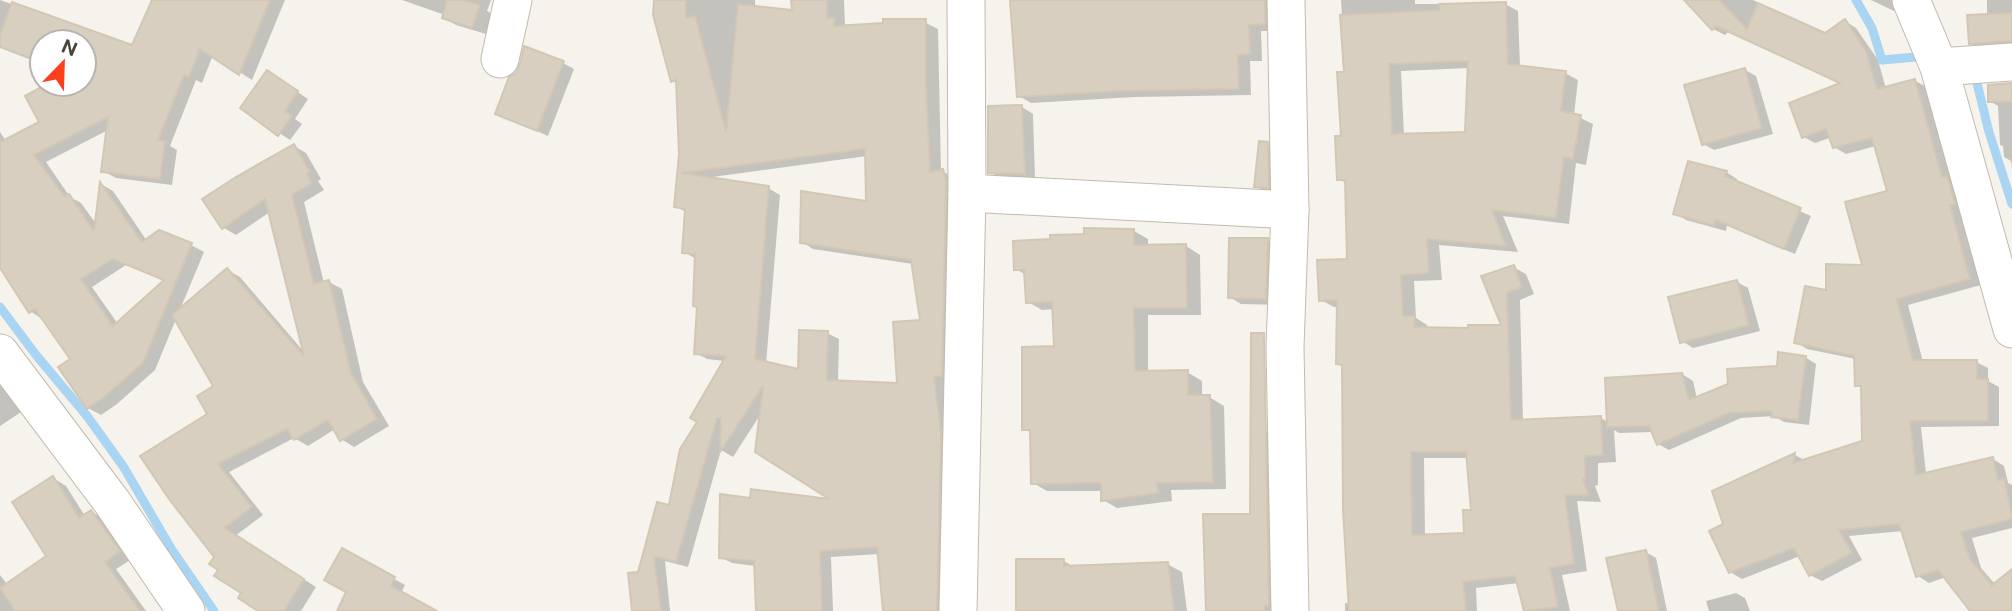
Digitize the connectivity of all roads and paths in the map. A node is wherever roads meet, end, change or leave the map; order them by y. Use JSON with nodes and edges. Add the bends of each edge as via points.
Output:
{"nodes":[{"id":1,"x":513,"y":0,"type":"edge"},
{"id":2,"x":966,"y":0,"type":"edge"},
{"id":3,"x":1286,"y":0,"type":"edge"},
{"id":4,"x":1911,"y":0,"type":"edge"},
{"id":5,"x":500,"y":59,"type":"dead end"},
{"id":6,"x":2012,"y":62,"type":"edge"},
{"id":7,"x":1939,"y":67,"type":"junction"},
{"id":8,"x":967,"y":193,"type":"junction"},
{"id":9,"x":1290,"y":210,"type":"junction"},
{"id":10,"x":2012,"y":329,"type":"edge"},
{"id":11,"x":0,"y":353,"type":"edge"},
{"id":12,"x":186,"y":611,"type":"edge"},
{"id":13,"x":958,"y":611,"type":"edge"},
{"id":14,"x":1290,"y":611,"type":"edge"}],
"edges":[{"from":1,"to":5,"type":"street"},
{"from":2,"to":8,"type":"street"},
{"from":3,"to":9,"type":"street"},
{"from":4,"to":7,"type":"street"},
{"from":6,"to":7,"type":"street"},
{"from":7,"to":10,"type":"street"},
{"from":8,"to":9,"type":"street"},
{"from":8,"to":13,"type":"street"},
{"from":9,"to":14,"type":"street","via":[[1284,347]]},
{"from":11,"to":12,"type":"street","via":[[112,502]]}]}
